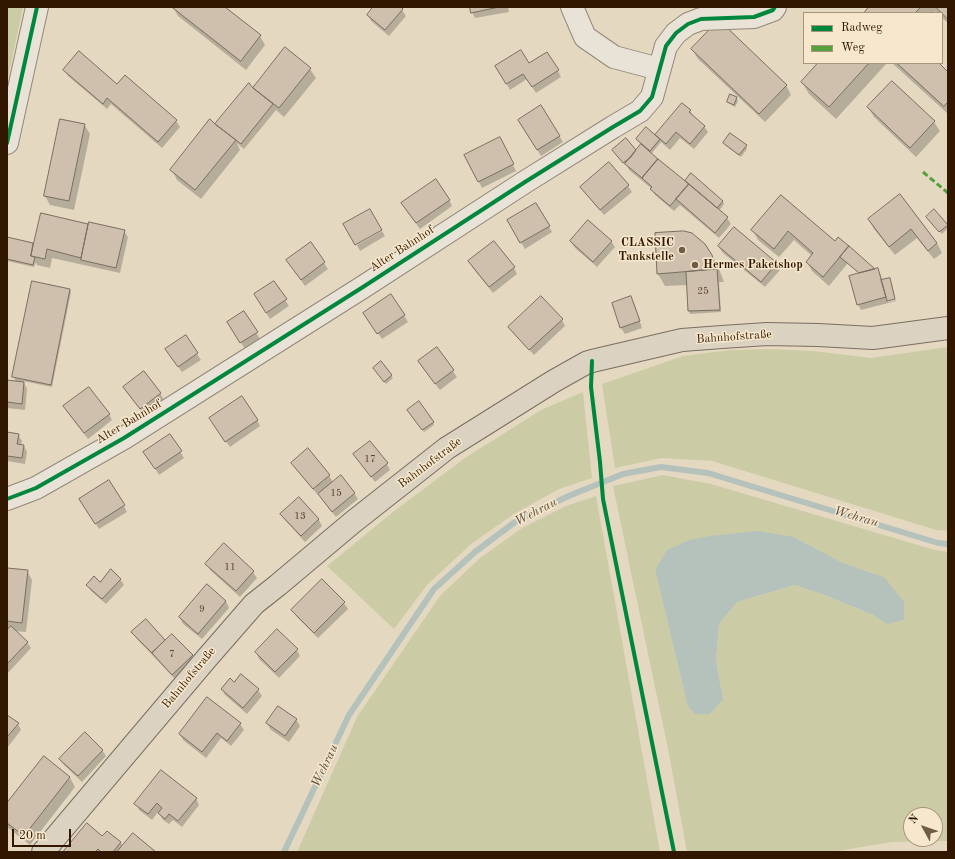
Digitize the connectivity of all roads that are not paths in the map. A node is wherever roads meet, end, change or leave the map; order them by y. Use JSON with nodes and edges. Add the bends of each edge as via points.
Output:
{"nodes":[{"id":1,"x":37,"y":7,"type":"edge"},
{"id":2,"x":572,"y":7,"type":"edge"},
{"id":3,"x":776,"y":7,"type":"edge"},
{"id":4,"x":659,"y":69,"type":"junction"},
{"id":5,"x":7,"y":143,"type":"edge"},
{"id":6,"x":948,"y":328,"type":"edge"},
{"id":7,"x":7,"y":499,"type":"edge"},
{"id":8,"x":43,"y":852,"type":"edge"}],
"edges":[{"from":1,"to":5,"type":"street"},
{"from":2,"to":4,"type":"street","via":[[585,37],[614,57]]},
{"from":3,"to":4,"type":"street","name":"Alter Bahnhof","via":[[754,17],[700,19],[688,24],[676,33],[666,46]]},
{"from":4,"to":7,"type":"street","name":"Alter Bahnhof","via":[[652,97],[640,111],[124,438],[36,488]]},
{"from":6,"to":8,"type":"main road","name":"Bahnhofstraße","via":[[873,338],[767,334],[682,340],[592,361],[554,381],[447,448],[254,604]]}]}
